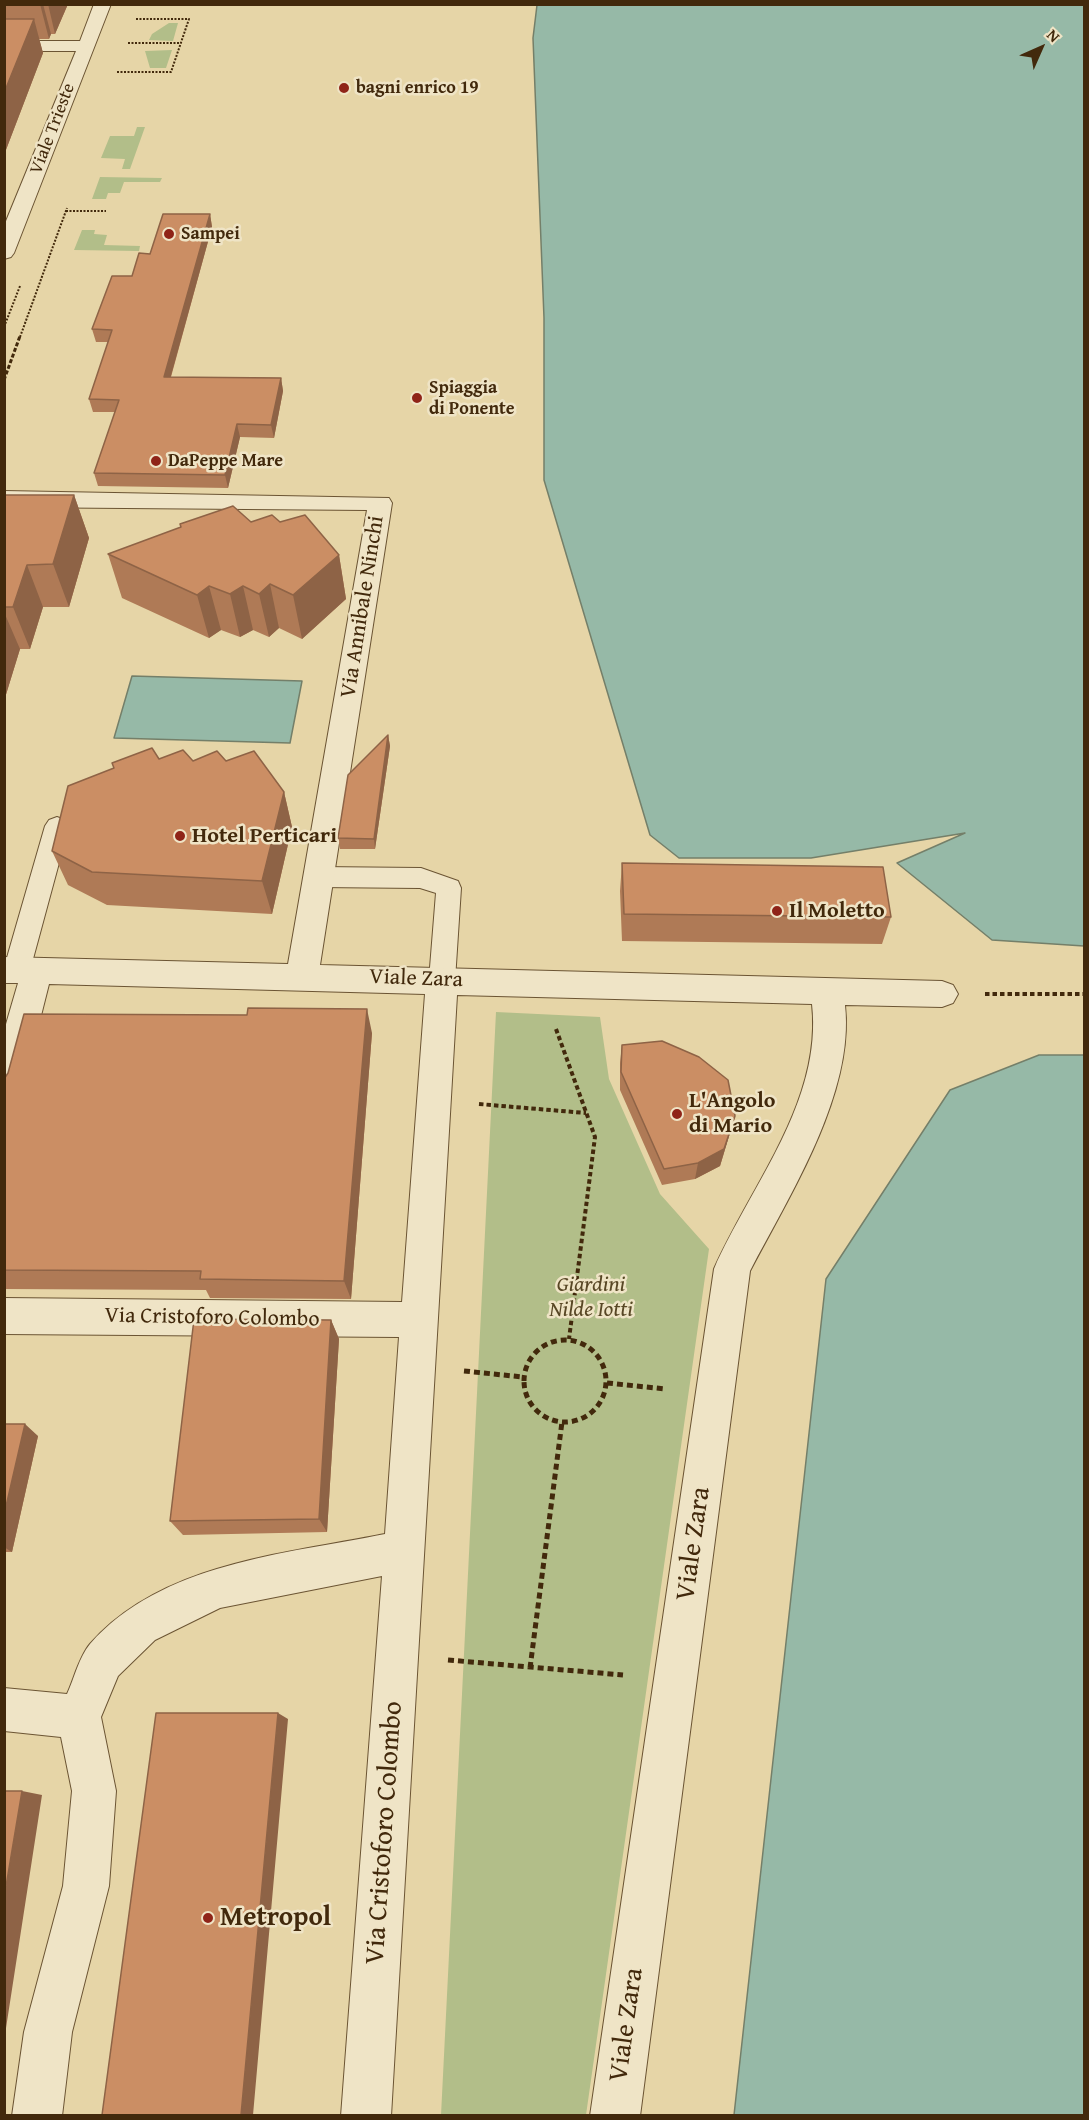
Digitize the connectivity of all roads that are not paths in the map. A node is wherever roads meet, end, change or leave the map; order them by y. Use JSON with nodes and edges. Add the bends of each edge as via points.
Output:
{"nodes":[{"id":1,"x":103,"y":4,"type":"edge"},
{"id":2,"x":4,"y":46,"type":"edge"},
{"id":3,"x":86,"y":46,"type":"junction"},
{"id":4,"x":13,"y":214,"type":"edge"},
{"id":5,"x":4,"y":253,"type":"edge"},
{"id":6,"x":4,"y":499,"type":"edge"},
{"id":7,"x":57,"y":826,"type":"edge"},
{"id":8,"x":318,"y":877,"type":"junction"},
{"id":9,"x":20,"y":970,"type":"edge"},
{"id":10,"x":302,"y":976,"type":"junction"},
{"id":11,"x":442,"y":980,"type":"junction"},
{"id":12,"x":827,"y":991,"type":"junction"},
{"id":13,"x":942,"y":994,"type":"road end"},
{"id":14,"x":4,"y":1095,"type":"edge"},
{"id":15,"x":4,"y":1316,"type":"edge"},
{"id":16,"x":419,"y":1320,"type":"junction"},
{"id":17,"x":404,"y":1551,"type":"junction"},
{"id":18,"x":4,"y":1709,"type":"edge"},
{"id":19,"x":78,"y":1717,"type":"junction"},
{"id":20,"x":37,"y":2115,"type":"edge"},
{"id":21,"x":366,"y":2115,"type":"edge"},
{"id":22,"x":615,"y":2115,"type":"edge"}],
"edges":[{"from":1,"to":3,"type":"street","name":"Viale Trieste"},
{"from":2,"to":3,"type":"street"},
{"from":3,"to":4,"type":"street","name":"Viale Trieste"},
{"from":4,"to":5,"type":"street","name":"Viale Trieste"},
{"from":6,"to":8,"type":"street","name":"Via Annibale Ninchi","via":[[380,503]]},
{"from":7,"to":9,"type":"lane"},
{"from":8,"to":10,"type":"street","name":"Via Annibale Ninchi"},
{"from":8,"to":11,"type":"lane","via":[[421,878],[449,888]]},
{"from":9,"to":10,"type":"street","name":"Viale Zara"},
{"from":9,"to":14,"type":"street"},
{"from":10,"to":11,"type":"street","name":"Viale Zara"},
{"from":11,"to":12,"type":"street","name":"Viale Zara"},
{"from":11,"to":16,"type":"street","name":"Via Cristoforo Colombo"},
{"from":12,"to":13,"type":"street","name":"Viale Zara"},
{"from":12,"to":22,"type":"street","name":"Viale Zara","via":[[830,1029],[823,1075],[797,1145],[732,1269]]},
{"from":15,"to":16,"type":"street","name":"Via Cristoforo Colombo"},
{"from":16,"to":17,"type":"street","name":"Via Cristoforo Colombo"},
{"from":17,"to":19,"type":"street","via":[[216,1588],[141,1625],[103,1661]]},
{"from":17,"to":21,"type":"street","name":"Via Cristoforo Colombo"},
{"from":18,"to":19,"type":"street"},
{"from":19,"to":20,"type":"street","via":[[94,1791],[86,1886],[48,2032]]}]}
